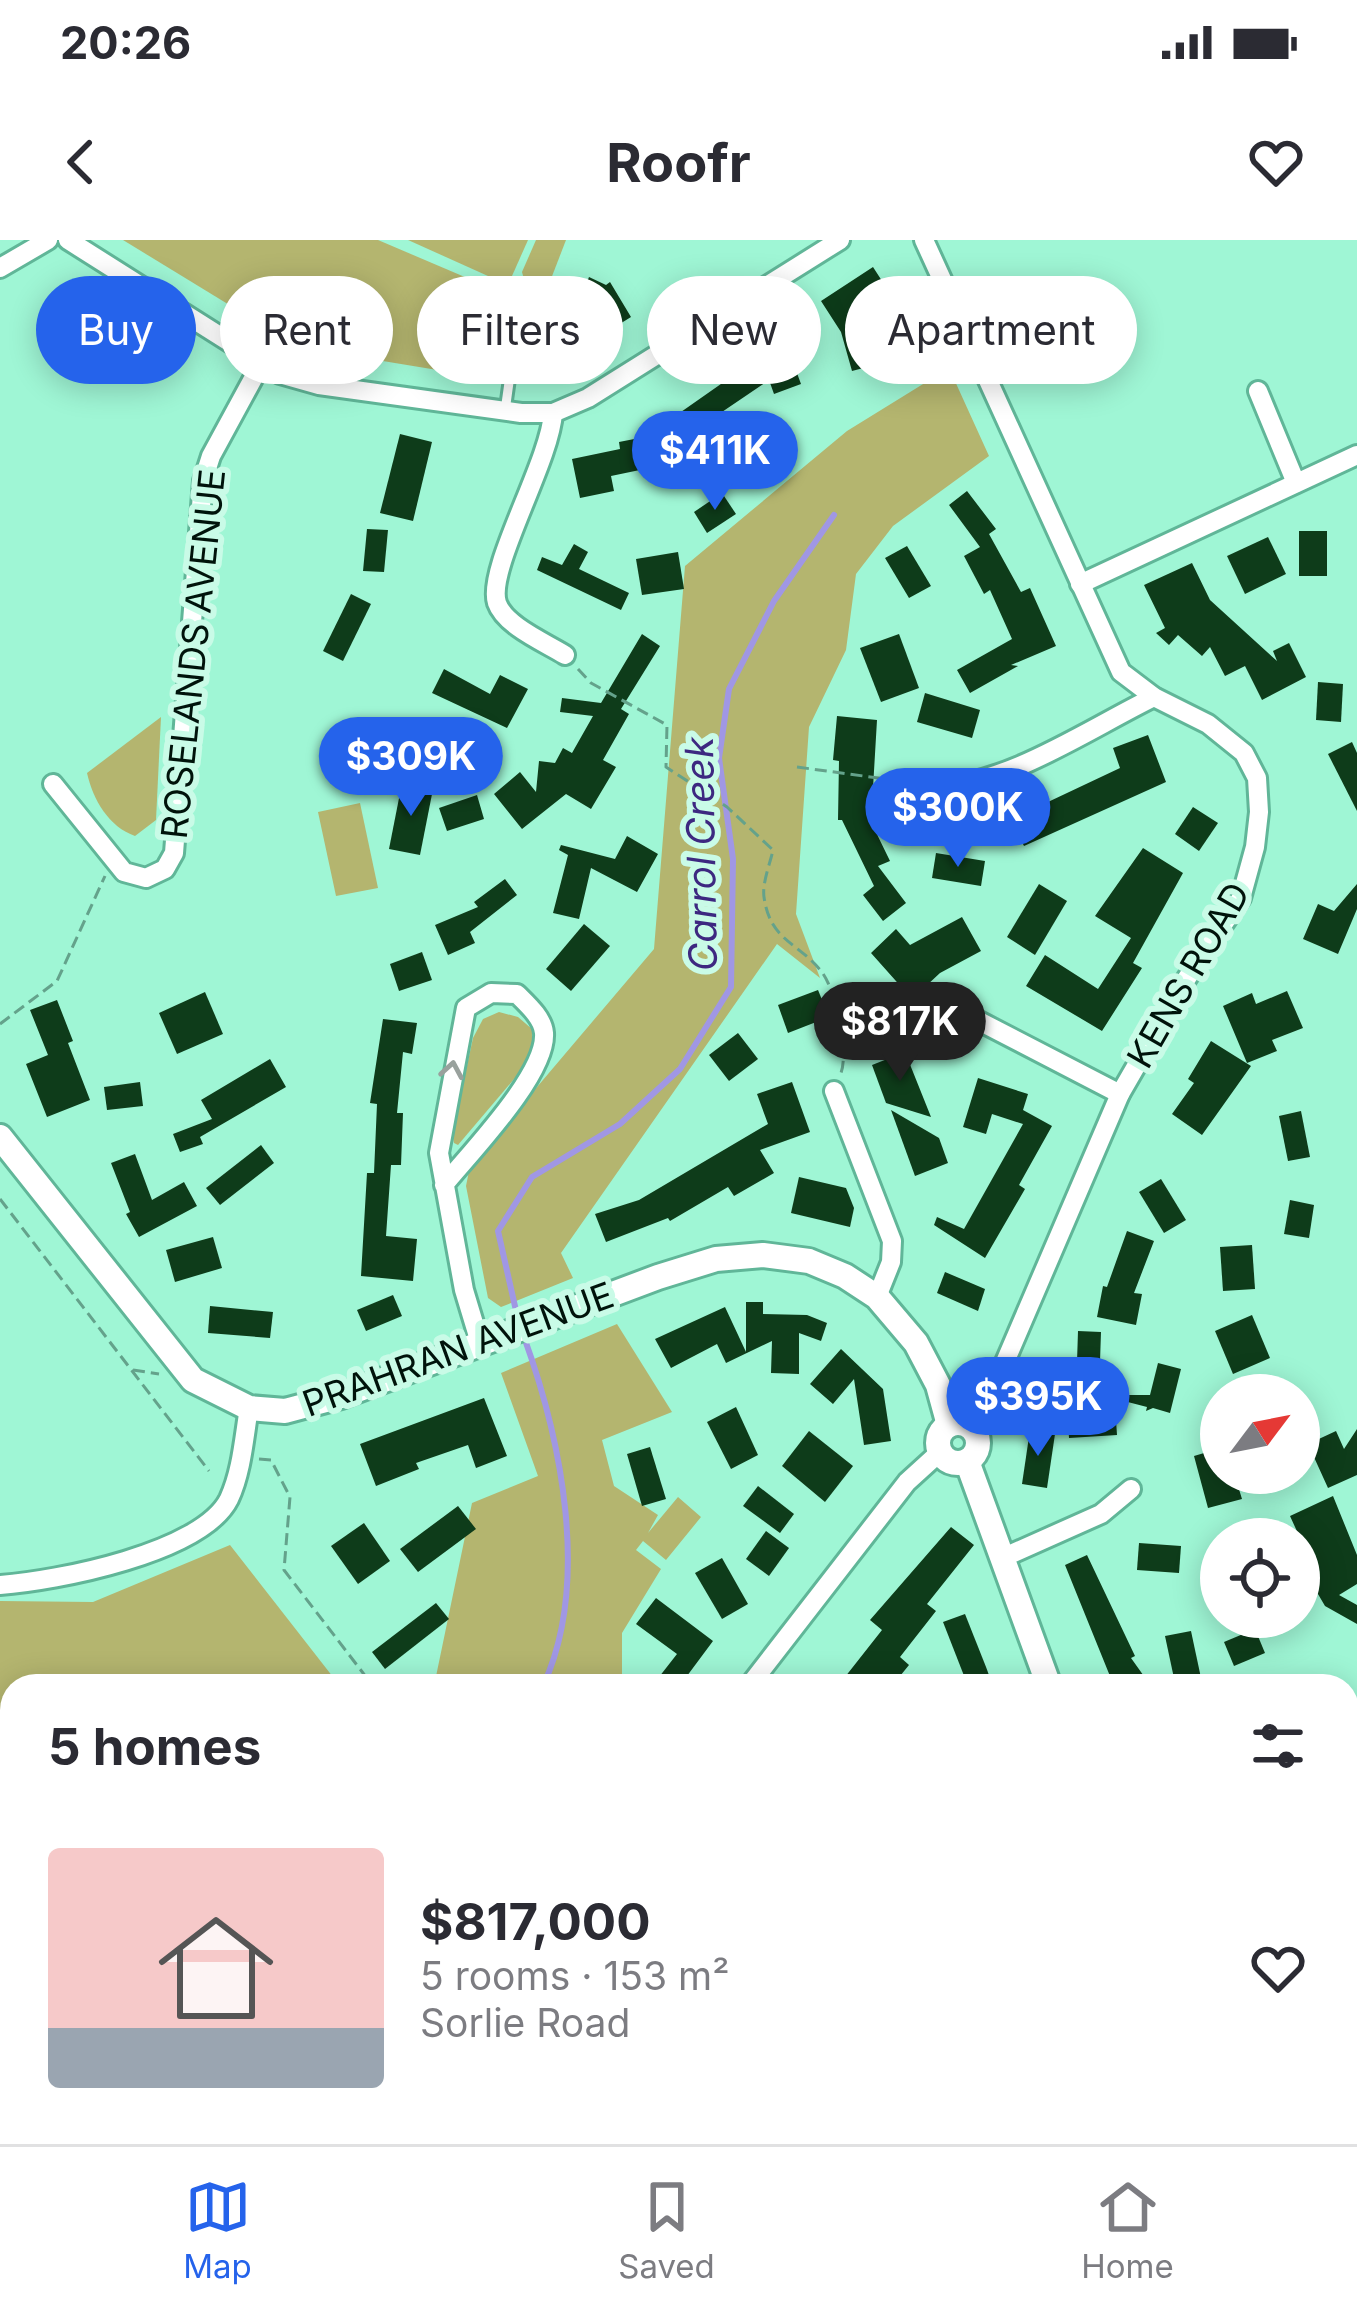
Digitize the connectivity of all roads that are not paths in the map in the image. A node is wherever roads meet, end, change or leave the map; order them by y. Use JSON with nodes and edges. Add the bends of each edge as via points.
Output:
{"nodes":[{"id":1,"x":48,"y":240,"type":"edge"},
{"id":2,"x":68,"y":240,"type":"edge"},
{"id":3,"x":840,"y":240,"type":"edge"},
{"id":4,"x":924,"y":240,"type":"edge"},
{"id":5,"x":0,"y":268,"type":"edge"},
{"id":6,"x":220,"y":338,"type":"edge"},
{"id":7,"x":250,"y":384,"type":"edge"},
{"id":8,"x":315,"y":384,"type":"edge"},
{"id":9,"x":509,"y":384,"type":"edge"},
{"id":10,"x":1258,"y":391,"type":"dead end"},
{"id":11,"x":505,"y":412,"type":"junction"},
{"id":12,"x":553,"y":413,"type":"junction"},
{"id":13,"x":1357,"y":455,"type":"edge"},
{"id":14,"x":1296,"y":483,"type":"junction"},
{"id":15,"x":1080,"y":584,"type":"junction"},
{"id":16,"x":565,"y":655,"type":"road end"},
{"id":17,"x":1154,"y":697,"type":"junction"},
{"id":18,"x":52,"y":784,"type":"dead end"},
{"id":19,"x":934,"y":788,"type":"road end"},
{"id":20,"x":976,"y":1020,"type":"dead end"},
{"id":21,"x":835,"y":1091,"type":"road end"},
{"id":22,"x":1120,"y":1094,"type":"junction"},
{"id":23,"x":0,"y":1137,"type":"edge"},
{"id":24,"x":444,"y":1185,"type":"junction"},
{"id":25,"x":877,"y":1297,"type":"junction"},
{"id":26,"x":480,"y":1343,"type":"junction"},
{"id":27,"x":249,"y":1408,"type":"junction"},
{"id":28,"x":949,"y":1425,"type":"junction"},
{"id":29,"x":975,"y":1432,"type":"junction"},
{"id":30,"x":940,"y":1452,"type":"junction"},
{"id":31,"x":968,"y":1461,"type":"junction"},
{"id":32,"x":1132,"y":1489,"type":"dead end"},
{"id":33,"x":1002,"y":1558,"type":"junction"},
{"id":34,"x":0,"y":1585,"type":"edge"},
{"id":35,"x":758,"y":1674,"type":"edge"},
{"id":36,"x":1045,"y":1674,"type":"edge"}],
"edges":[{"from":1,"to":5,"type":"street"},
{"from":2,"to":6,"type":"street"},
{"from":3,"to":12,"type":"street"},
{"from":4,"to":15,"type":"street","name":"KENS ROAD"},
{"from":7,"to":18,"type":"street","name":"ROSELANDS AVENUE","via":[[203,481],[174,853],[165,869],[146,878],[124,872]]},
{"from":8,"to":11,"type":"street"},
{"from":9,"to":11,"type":"lane"},
{"from":10,"to":14,"type":"street"},
{"from":11,"to":12,"type":"street"},
{"from":12,"to":16,"type":"street","via":[[548,449],[496,579],[497,604]]},
{"from":13,"to":14,"type":"street"},
{"from":14,"to":15,"type":"street"},
{"from":15,"to":17,"type":"street","name":"KENS ROAD","via":[[1121,672]]},
{"from":17,"to":19,"type":"street","via":[[1009,769]]},
{"from":17,"to":22,"type":"street","name":"KENS ROAD","via":[[1244,753],[1257,778],[1259,812],[1241,898]]},
{"from":20,"to":22,"type":"street"},
{"from":21,"to":25,"type":"street","via":[[892,1241]]},
{"from":22,"to":29,"type":"street","name":"KENS ROAD"},
{"from":23,"to":27,"type":"street","name":"PRAHRAN AVENUE","via":[[193,1380]]},
{"from":24,"to":24,"type":"street","one_way":true,"via":[[439,1153],[466,1008],[491,993],[517,994],[544,1032],[538,1064]]},
{"from":24,"to":26,"type":"street"},
{"from":25,"to":26,"type":"street","name":"PRAHRAN AVENUE","via":[[809,1262],[716,1258]]},
{"from":25,"to":28,"type":"street","name":"PRAHRAN AVENUE","via":[[916,1343]]},
{"from":26,"to":27,"type":"street","name":"PRAHRAN AVENUE","via":[[332,1399],[285,1411]]},
{"from":27,"to":34,"type":"street","via":[[227,1503],[198,1527],[88,1572]]},
{"from":28,"to":29,"type":"street"},
{"from":28,"to":30,"type":"street","via":[[938,1438]]},
{"from":29,"to":31,"type":"street","via":[[977,1450]]},
{"from":30,"to":31,"type":"street"},
{"from":30,"to":35,"type":"street"},
{"from":31,"to":33,"type":"street"},
{"from":32,"to":33,"type":"street","via":[[1101,1514]]},
{"from":33,"to":36,"type":"street"}]}
